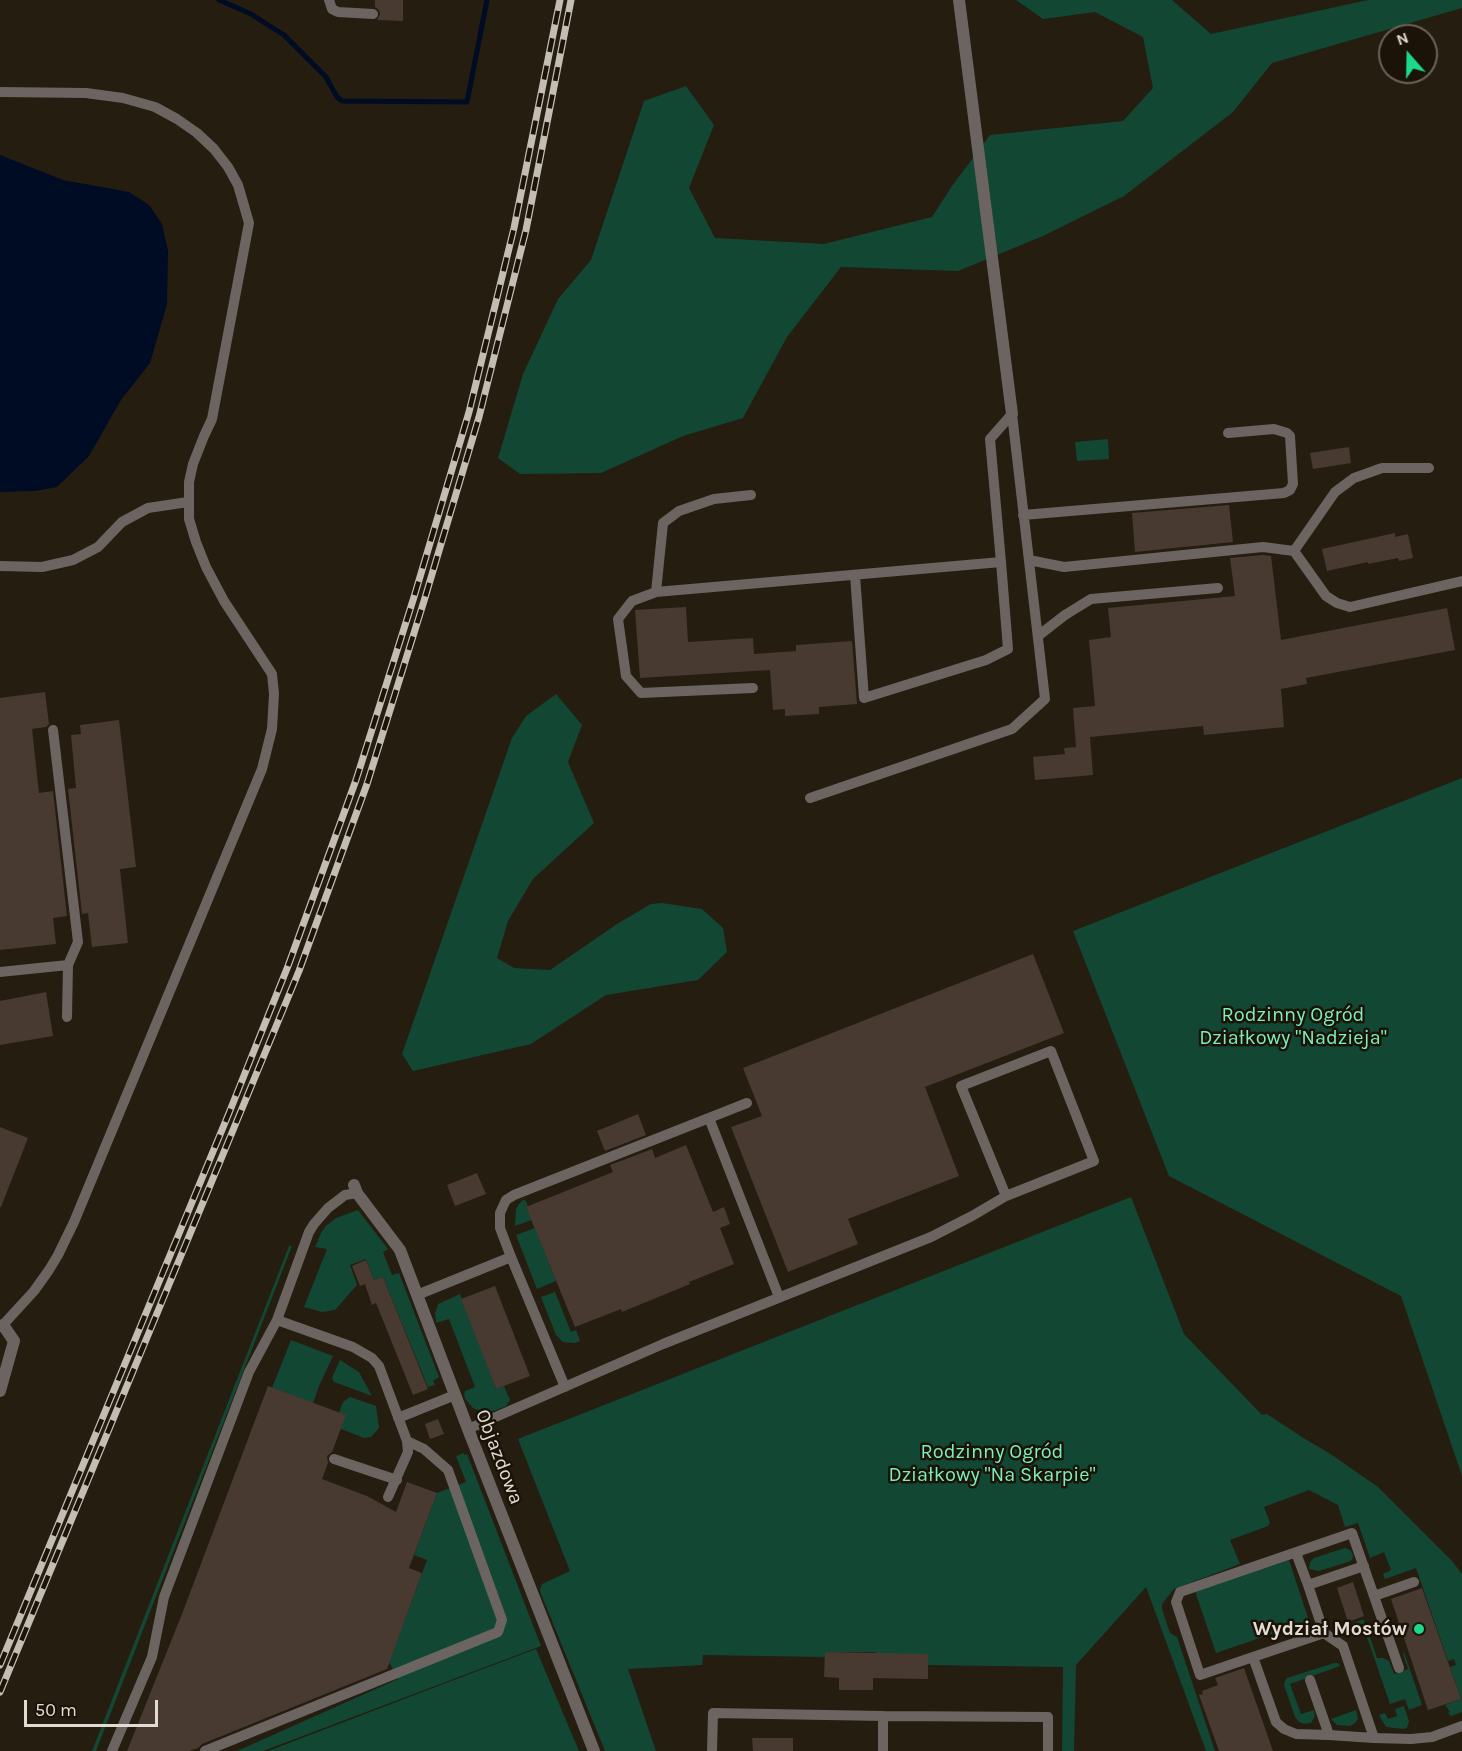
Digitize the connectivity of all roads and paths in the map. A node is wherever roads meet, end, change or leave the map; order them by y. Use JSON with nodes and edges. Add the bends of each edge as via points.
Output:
{"nodes":[{"id":1,"x":329,"y":0,"type":"edge"},
{"id":2,"x":959,"y":0,"type":"edge"},
{"id":3,"x":373,"y":14,"type":"dead end"},
{"id":4,"x":0,"y":92,"type":"edge"},
{"id":5,"x":1012,"y":414,"type":"junction"},
{"id":6,"x":1228,"y":433,"type":"dead end"},
{"id":7,"x":1429,"y":468,"type":"dead end"},
{"id":8,"x":752,"y":495,"type":"dead end"},
{"id":9,"x":188,"y":502,"type":"junction"},
{"id":10,"x":1023,"y":515,"type":"junction"},
{"id":11,"x":1294,"y":551,"type":"junction"},
{"id":12,"x":1029,"y":560,"type":"junction"},
{"id":13,"x":1001,"y":562,"type":"junction"},
{"id":14,"x":0,"y":566,"type":"edge"},
{"id":15,"x":855,"y":575,"type":"junction"},
{"id":16,"x":1462,"y":581,"type":"edge"},
{"id":17,"x":1218,"y":588,"type":"dead end"},
{"id":18,"x":656,"y":592,"type":"junction"},
{"id":19,"x":1038,"y":636,"type":"junction"},
{"id":20,"x":753,"y":688,"type":"dead end"},
{"id":21,"x":53,"y":730,"type":"dead end"},
{"id":22,"x":810,"y":798,"type":"dead end"},
{"id":23,"x":68,"y":965,"type":"junction"},
{"id":24,"x":0,"y":972,"type":"edge"},
{"id":25,"x":67,"y":1017,"type":"dead end"},
{"id":26,"x":747,"y":1103,"type":"dead end"},
{"id":27,"x":709,"y":1118,"type":"junction"},
{"id":28,"x":356,"y":1189,"type":"joint"},
{"id":29,"x":1006,"y":1196,"type":"junction"},
{"id":30,"x":512,"y":1257,"type":"junction"},
{"id":31,"x":417,"y":1295,"type":"junction"},
{"id":32,"x":779,"y":1297,"type":"junction"},
{"id":33,"x":277,"y":1320,"type":"junction"},
{"id":34,"x":2,"y":1326,"type":"edge"},
{"id":35,"x":565,"y":1387,"type":"junction"},
{"id":36,"x":0,"y":1391,"type":"edge"},
{"id":37,"x":455,"y":1395,"type":"junction"},
{"id":38,"x":398,"y":1418,"type":"junction"},
{"id":39,"x":468,"y":1429,"type":"junction"},
{"id":40,"x":407,"y":1442,"type":"junction"},
{"id":41,"x":334,"y":1460,"type":"dead end"},
{"id":42,"x":397,"y":1480,"type":"junction"},
{"id":43,"x":388,"y":1497,"type":"dead end"},
{"id":44,"x":1296,"y":1553,"type":"junction"},
{"id":45,"x":1364,"y":1566,"type":"junction"},
{"id":46,"x":1413,"y":1582,"type":"dead end"},
{"id":47,"x":1308,"y":1585,"type":"junction"},
{"id":48,"x":1374,"y":1596,"type":"junction"},
{"id":49,"x":1324,"y":1633,"type":"junction"},
{"id":50,"x":1253,"y":1657,"type":"junction"},
{"id":51,"x":1400,"y":1668,"type":"dead end"},
{"id":52,"x":1310,"y":1680,"type":"dead end"},
{"id":53,"x":883,"y":1716,"type":"junction"},
{"id":54,"x":1462,"y":1726,"type":"edge"},
{"id":55,"x":1329,"y":1735,"type":"junction"},
{"id":56,"x":1374,"y":1738,"type":"junction"},
{"id":57,"x":112,"y":1751,"type":"edge"},
{"id":58,"x":205,"y":1751,"type":"edge"},
{"id":59,"x":594,"y":1751,"type":"edge"},
{"id":60,"x":712,"y":1751,"type":"edge"},
{"id":61,"x":883,"y":1751,"type":"edge"},
{"id":62,"x":1048,"y":1751,"type":"edge"}],
"edges":[{"from":1,"to":3,"type":"lane","via":[[338,12]]},
{"from":2,"to":5,"type":"street"},
{"from":4,"to":9,"type":"lane","via":[[86,93],[155,107],[214,149],[238,185],[249,222],[212,419],[193,464]]},
{"from":5,"to":10,"type":"lane"},
{"from":5,"to":13,"type":"lane","via":[[990,439]]},
{"from":6,"to":10,"type":"lane","via":[[1274,429],[1287,433],[1293,484],[1290,490]]},
{"from":7,"to":11,"type":"lane","via":[[1382,468],[1354,478],[1335,492]]},
{"from":8,"to":18,"type":"lane","via":[[714,499],[679,511],[663,523]]},
{"from":9,"to":14,"type":"lane","via":[[148,508],[122,522],[98,547],[73,560],[42,567]]},
{"from":9,"to":34,"type":"lane","via":[[189,519],[206,567],[272,674],[272,729],[262,769],[74,1222],[44,1277]]},
{"from":10,"to":12,"type":"lane"},
{"from":11,"to":12,"type":"lane","via":[[1263,547],[1064,567]]},
{"from":11,"to":16,"type":"lane","via":[[1326,596],[1350,607]]},
{"from":12,"to":19,"type":"lane"},
{"from":13,"to":15,"type":"lane"},
{"from":13,"to":15,"type":"lane","via":[[1008,649],[986,660],[864,698]]},
{"from":15,"to":18,"type":"lane"},
{"from":17,"to":19,"type":"lane","via":[[1091,599]]},
{"from":18,"to":20,"type":"lane","via":[[632,601],[618,619],[626,676],[640,693]]},
{"from":19,"to":22,"type":"lane","via":[[1045,699],[1012,729]]},
{"from":21,"to":23,"type":"lane","via":[[78,942]]},
{"from":23,"to":24,"type":"lane"},
{"from":23,"to":25,"type":"lane"},
{"from":26,"to":27,"type":"lane"},
{"from":27,"to":30,"type":"lane","via":[[506,1200],[500,1213],[500,1228]]},
{"from":27,"to":32,"type":"lane"},
{"from":28,"to":31,"type":"street","name":"Objazdowa","via":[[400,1250]]},
{"from":28,"to":33,"type":"lane","via":[[337,1202],[309,1232]]},
{"from":29,"to":29,"type":"lane","via":[[1094,1161],[1051,1051],[961,1086]]},
{"from":29,"to":32,"type":"lane","via":[[931,1237]]},
{"from":30,"to":31,"type":"lane"},
{"from":30,"to":35,"type":"lane"},
{"from":31,"to":37,"type":"street","name":"Objazdowa"},
{"from":32,"to":35,"type":"lane"},
{"from":33,"to":38,"type":"lane","via":[[353,1347],[372,1358],[379,1366]]},
{"from":33,"to":57,"type":"lane","via":[[249,1372],[164,1597],[152,1657]]},
{"from":34,"to":36,"type":"street","via":[[14,1341]]},
{"from":35,"to":39,"type":"lane"},
{"from":37,"to":38,"type":"lane"},
{"from":37,"to":39,"type":"street","name":"Objazdowa"},
{"from":38,"to":40,"type":"lane"},
{"from":39,"to":59,"type":"street","name":"Objazdowa"},
{"from":40,"to":42,"type":"lane","via":[[408,1452]]},
{"from":40,"to":58,"type":"lane","via":[[424,1449],[448,1470],[502,1620],[498,1632]]},
{"from":41,"to":42,"type":"lane"},
{"from":42,"to":43,"type":"lane"},
{"from":44,"to":45,"type":"lane","via":[[1352,1533]]},
{"from":44,"to":47,"type":"lane"},
{"from":44,"to":50,"type":"lane","via":[[1180,1592],[1176,1602],[1200,1675]]},
{"from":45,"to":47,"type":"lane"},
{"from":45,"to":48,"type":"lane"},
{"from":46,"to":48,"type":"lane"},
{"from":47,"to":49,"type":"lane"},
{"from":48,"to":51,"type":"lane"},
{"from":49,"to":50,"type":"lane"},
{"from":49,"to":56,"type":"lane","via":[[1343,1646]]},
{"from":50,"to":55,"type":"lane","via":[[1276,1722],[1296,1734]]},
{"from":52,"to":55,"type":"lane"},
{"from":53,"to":60,"type":"lane","via":[[713,1713]]},
{"from":53,"to":61,"type":"lane"},
{"from":53,"to":62,"type":"lane","via":[[1048,1717]]},
{"from":54,"to":56,"type":"lane","via":[[1432,1737]]},
{"from":55,"to":56,"type":"lane"}]}
